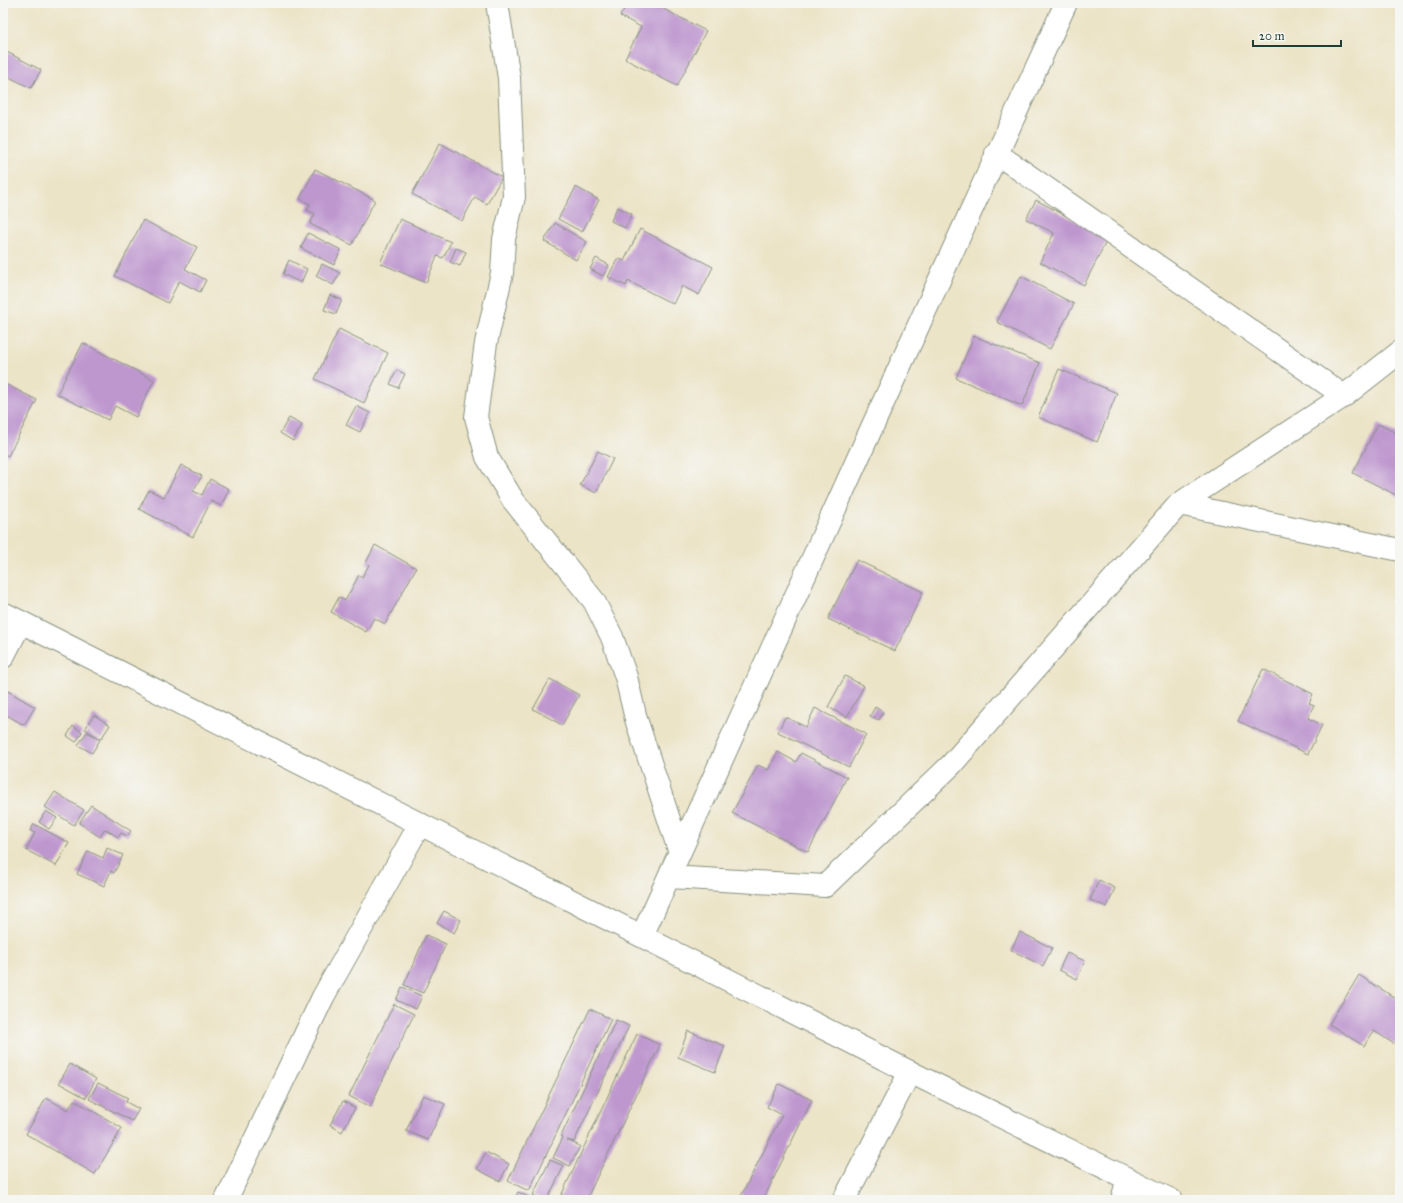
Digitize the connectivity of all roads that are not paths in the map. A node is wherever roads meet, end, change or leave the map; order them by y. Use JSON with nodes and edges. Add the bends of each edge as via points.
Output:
{"nodes":[{"id":1,"x":497,"y":3,"type":"edge"},
{"id":2,"x":1066,"y":3,"type":"edge"},
{"id":3,"x":996,"y":153,"type":"junction"},
{"id":4,"x":1400,"y":352,"type":"edge"},
{"id":5,"x":1344,"y":396,"type":"junction"},
{"id":6,"x":1179,"y":504,"type":"junction"},
{"id":7,"x":1400,"y":550,"type":"edge"},
{"id":8,"x":12,"y":618,"type":"edge"},
{"id":9,"x":3,"y":656,"type":"edge"},
{"id":10,"x":420,"y":824,"type":"junction"},
{"id":11,"x":680,"y":853,"type":"junction"},
{"id":12,"x":669,"y":877,"type":"junction"},
{"id":13,"x":642,"y":936,"type":"junction"},
{"id":14,"x":910,"y":1072,"type":"junction"},
{"id":15,"x":1128,"y":1178,"type":"junction"},
{"id":16,"x":226,"y":1200,"type":"edge"},
{"id":17,"x":844,"y":1200,"type":"edge"},
{"id":18,"x":1122,"y":1200,"type":"edge"},
{"id":19,"x":1171,"y":1200,"type":"edge"}],
"edges":[{"from":1,"to":11,"type":"street","via":[[509,78],[514,197],[504,239],[502,273],[486,343],[476,417],[488,457],[513,500],[594,601],[612,637]]},
{"from":2,"to":3,"type":"street"},
{"from":3,"to":5,"type":"street"},
{"from":3,"to":11,"type":"street"},
{"from":4,"to":5,"type":"street"},
{"from":5,"to":6,"type":"street"},
{"from":6,"to":7,"type":"street"},
{"from":6,"to":12,"type":"street","via":[[951,766],[824,886]]},
{"from":8,"to":9,"type":"street"},
{"from":8,"to":10,"type":"street"},
{"from":10,"to":13,"type":"street"},
{"from":10,"to":16,"type":"street","via":[[323,997]]},
{"from":11,"to":12,"type":"street"},
{"from":12,"to":13,"type":"street"},
{"from":13,"to":14,"type":"street"},
{"from":14,"to":15,"type":"street"},
{"from":14,"to":17,"type":"street"},
{"from":15,"to":18,"type":"street"},
{"from":15,"to":19,"type":"street"}]}
